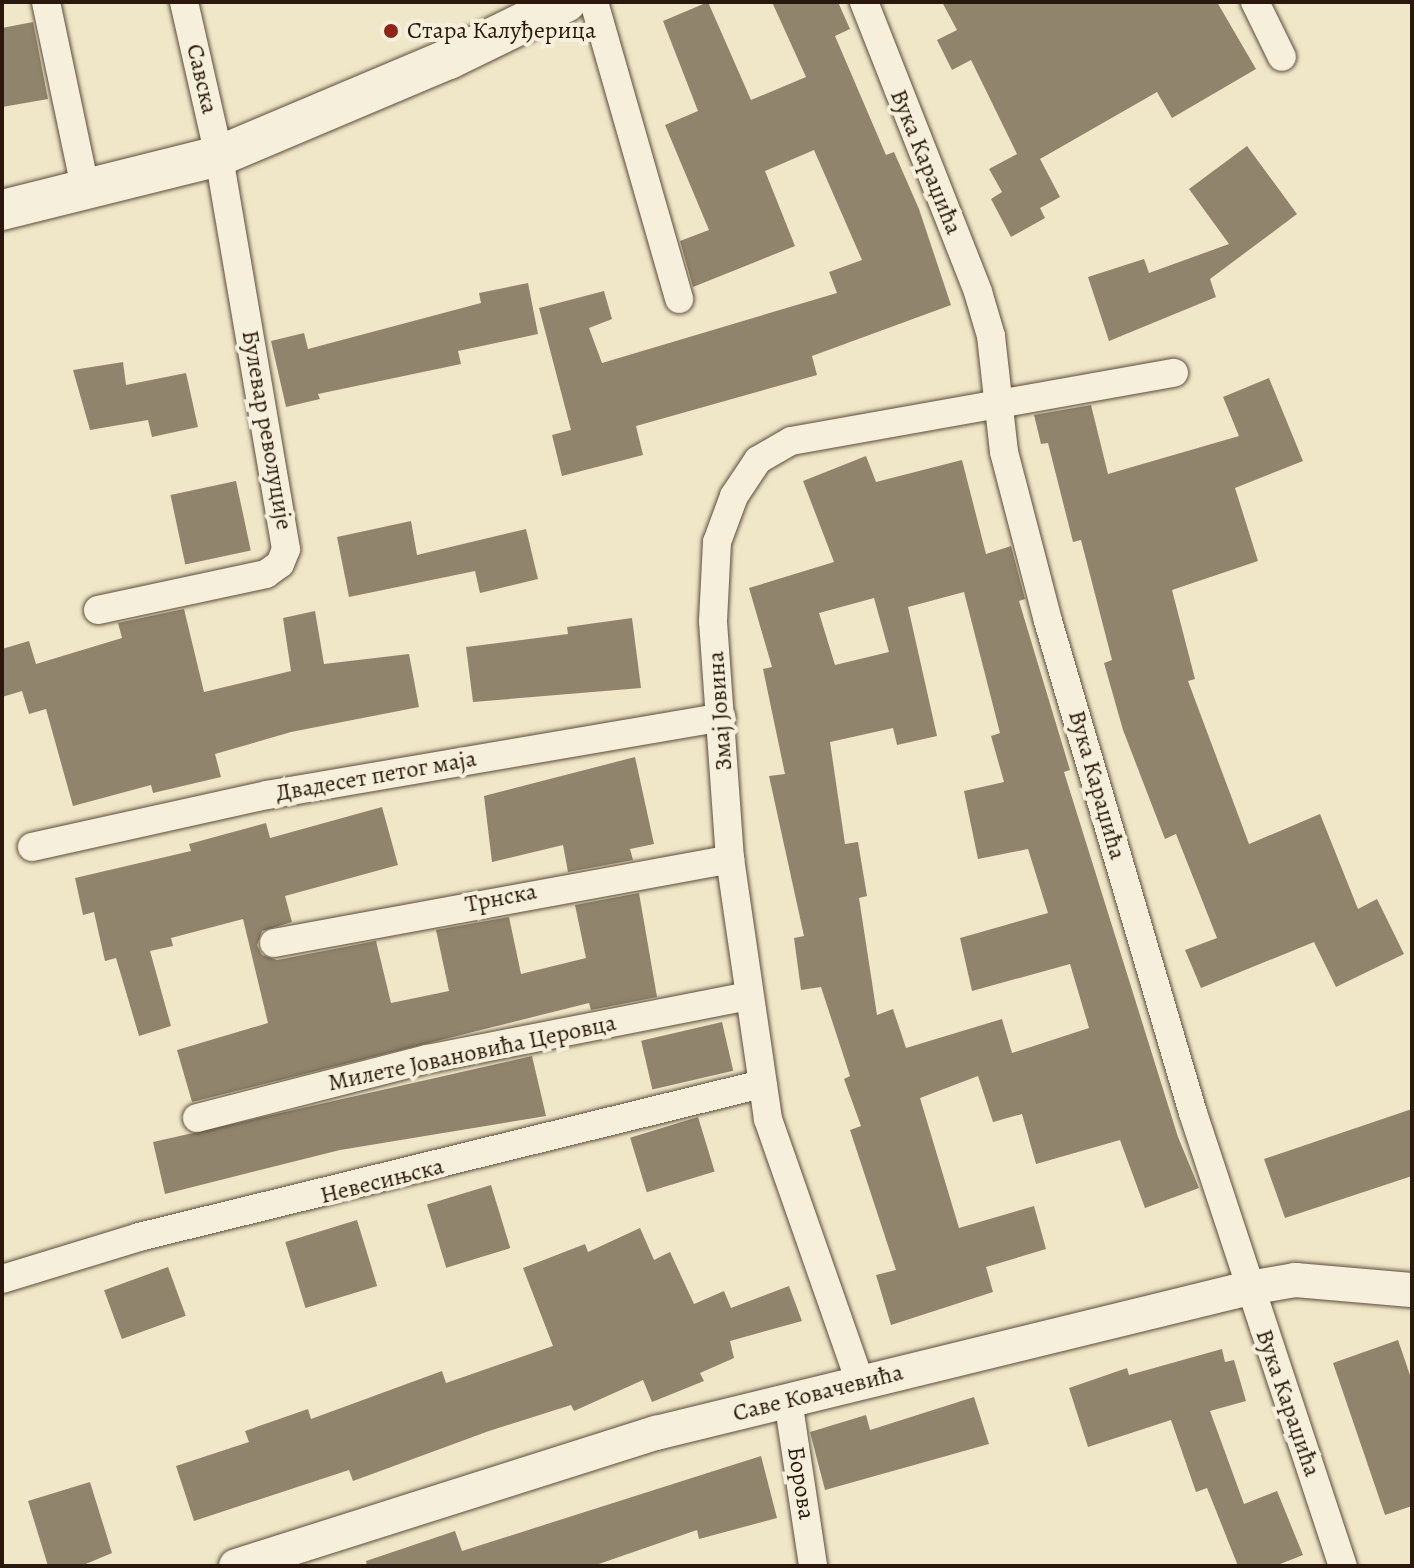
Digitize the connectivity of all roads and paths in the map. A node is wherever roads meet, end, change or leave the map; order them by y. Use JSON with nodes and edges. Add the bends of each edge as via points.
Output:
{"nodes":[{"id":1,"x":46,"y":2,"type":"edge"},
{"id":2,"x":184,"y":2,"type":"edge"},
{"id":3,"x":566,"y":2,"type":"edge"},
{"id":4,"x":594,"y":2,"type":"edge"},
{"id":5,"x":864,"y":2,"type":"edge"},
{"id":6,"x":1255,"y":2,"type":"edge"},
{"id":7,"x":1282,"y":57,"type":"dead end"},
{"id":8,"x":219,"y":156,"type":"junction"},
{"id":9,"x":86,"y":192,"type":"junction"},
{"id":10,"x":2,"y":210,"type":"edge"},
{"id":11,"x":679,"y":299,"type":"dead end"},
{"id":12,"x":1174,"y":373,"type":"dead end"},
{"id":13,"x":997,"y":403,"type":"junction"},
{"id":14,"x":98,"y":610,"type":"dead end"},
{"id":15,"x":721,"y":717,"type":"junction"},
{"id":16,"x":32,"y":847,"type":"dead end"},
{"id":17,"x":730,"y":859,"type":"junction"},
{"id":18,"x":274,"y":943,"type":"dead end"},
{"id":19,"x":749,"y":996,"type":"junction"},
{"id":20,"x":762,"y":1084,"type":"junction"},
{"id":21,"x":197,"y":1118,"type":"dead end"},
{"id":22,"x":2,"y":1279,"type":"edge"},
{"id":23,"x":1249,"y":1288,"type":"junction"},
{"id":24,"x":1412,"y":1290,"type":"edge"},
{"id":25,"x":860,"y":1382,"type":"junction"},
{"id":26,"x":788,"y":1400,"type":"junction"},
{"id":27,"x":236,"y":1566,"type":"edge"},
{"id":28,"x":813,"y":1566,"type":"edge"},
{"id":29,"x":1343,"y":1566,"type":"edge"}],
"edges":[{"from":1,"to":9,"type":"street"},
{"from":2,"to":8,"type":"street","name":"Савска"},
{"from":3,"to":8,"type":"main road","via":[[449,59]]},
{"from":4,"to":11,"type":"street"},
{"from":5,"to":13,"type":"street","name":"Вука Караџића","via":[[978,292],[991,336]]},
{"from":6,"to":7,"type":"street"},
{"from":8,"to":9,"type":"main road"},
{"from":8,"to":14,"type":"street","name":"Булевар револуције","via":[[286,549],[280,564],[266,574]]},
{"from":9,"to":10,"type":"main road"},
{"from":12,"to":13,"type":"street","name":"Змај Јовина"},
{"from":13,"to":15,"type":"street","name":"Змај Јовина","via":[[791,441],[758,460],[734,496],[717,542],[713,621]]},
{"from":13,"to":23,"type":"street","name":"Вука Караџића","via":[[1004,452],[1048,621]]},
{"from":15,"to":16,"type":"street","name":"Двадесет петог маја","via":[[267,795]]},
{"from":15,"to":17,"type":"street","name":"Змај Јовина"},
{"from":17,"to":18,"type":"street","name":"Трнска"},
{"from":17,"to":19,"type":"street","name":"Змај Јовина"},
{"from":19,"to":20,"type":"street","name":"Змај Јовина"},
{"from":19,"to":21,"type":"street","name":"Милете Јовановића Церовца","via":[[427,1059]]},
{"from":20,"to":22,"type":"street","name":"Невесињска","via":[[139,1237]]},
{"from":20,"to":25,"type":"street","name":"Змај Јовина","via":[[768,1119]]},
{"from":23,"to":24,"type":"street","name":"Саве Ковачевића","via":[[1295,1280]]},
{"from":23,"to":25,"type":"street","name":"Саве Ковачевића"},
{"from":23,"to":29,"type":"street","name":"Вука Караџића"},
{"from":25,"to":26,"type":"street","name":"Саве Ковачевића"},
{"from":26,"to":27,"type":"street","name":"Саве Ковачевића","via":[[523,1473]]},
{"from":26,"to":28,"type":"street","name":"Борова"}]}
